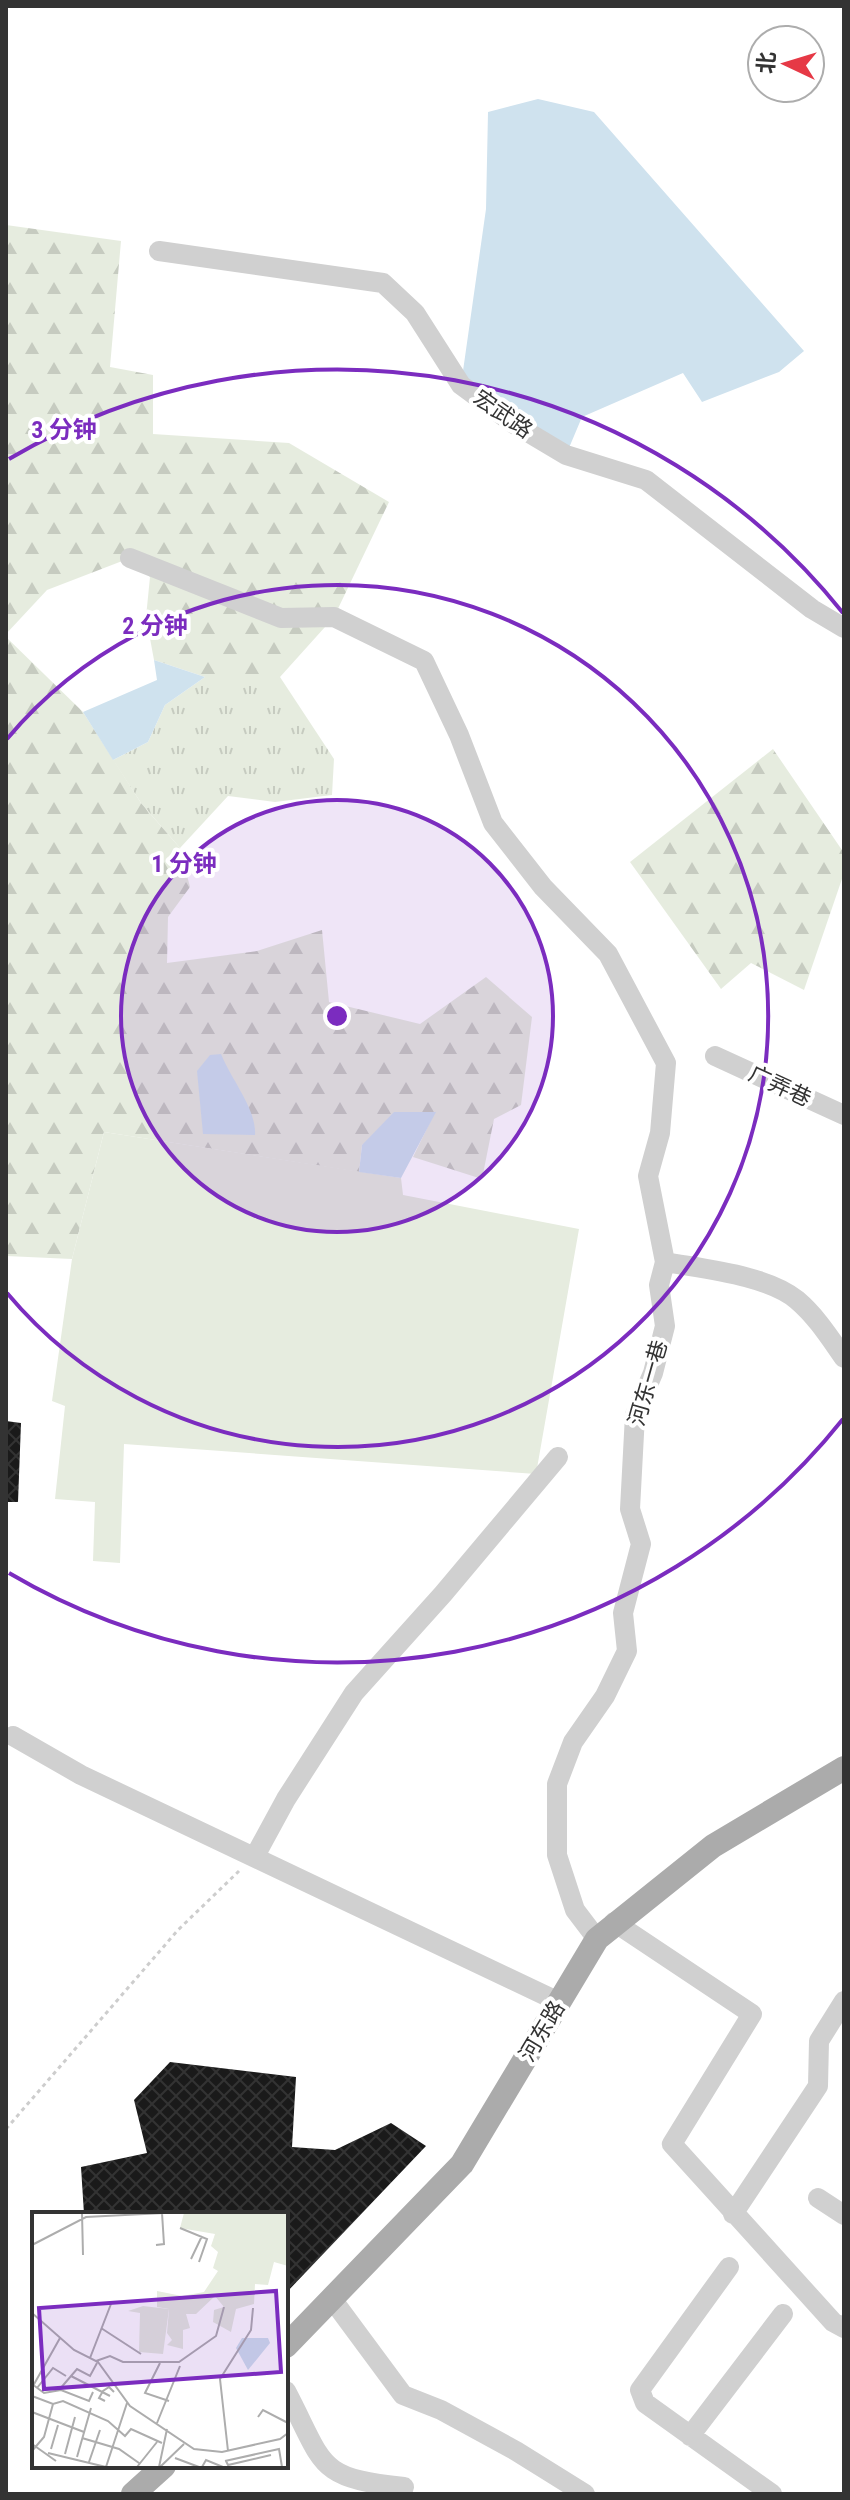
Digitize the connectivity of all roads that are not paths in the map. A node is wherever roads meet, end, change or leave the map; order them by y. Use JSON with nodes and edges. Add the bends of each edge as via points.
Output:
{"nodes":[{"id":1,"x":159,"y":251,"type":"dead end"},
{"id":2,"x":130,"y":558,"type":"dead end"},
{"id":3,"x":844,"y":628,"type":"edge"},
{"id":4,"x":715,"y":1056,"type":"dead end"},
{"id":5,"x":844,"y":1115,"type":"edge"},
{"id":6,"x":665,"y":1262,"type":"junction"},
{"id":7,"x":844,"y":1358,"type":"edge"},
{"id":8,"x":558,"y":1457,"type":"dead end"},
{"id":9,"x":13,"y":1736,"type":"dead end"},
{"id":10,"x":844,"y":1768,"type":"edge"},
{"id":11,"x":255,"y":1856,"type":"junction"},
{"id":12,"x":605,"y":1931,"type":"junction"},
{"id":13,"x":844,"y":2001,"type":"edge"},
{"id":14,"x":559,"y":2002,"type":"junction"},
{"id":15,"x":818,"y":2198,"type":"dead end"},
{"id":16,"x":733,"y":2214,"type":"junction"},
{"id":17,"x":844,"y":2215,"type":"edge"},
{"id":18,"x":729,"y":2267,"type":"dead end"},
{"id":19,"x":332,"y":2299,"type":"junction"},
{"id":20,"x":783,"y":2314,"type":"dead end"},
{"id":21,"x":844,"y":2328,"type":"edge"},
{"id":22,"x":288,"y":2344,"type":"edge"},
{"id":23,"x":288,"y":2395,"type":"edge"},
{"id":24,"x":690,"y":2436,"type":"junction"},
{"id":25,"x":162,"y":2468,"type":"edge"},
{"id":26,"x":404,"y":2487,"type":"dead end"},
{"id":27,"x":133,"y":2494,"type":"edge"},
{"id":28,"x":585,"y":2494,"type":"edge"},
{"id":29,"x":772,"y":2494,"type":"edge"}],
"edges":[{"from":1,"to":3,"type":"street","name":"宏武路","via":[[383,283],[415,313],[461,385],[566,455],[646,480]]},
{"from":2,"to":6,"type":"street","name":"河东一巷","via":[[281,618],[334,617],[424,661],[493,823],[543,887],[608,954],[658,1042],[666,1063],[660,1133],[648,1176]]},
{"from":4,"to":5,"type":"street","name":"广弄巷"},
{"from":6,"to":7,"type":"street","via":[[747,1278],[795,1298]]},
{"from":6,"to":12,"type":"street","name":"河东一巷","via":[[659,1285],[665,1326],[635,1415],[630,1509],[641,1544],[623,1613],[627,1651],[605,1696],[573,1742],[557,1784],[557,1855],[575,1910]]},
{"from":8,"to":11,"type":"street","via":[[354,1693]]},
{"from":9,"to":11,"type":"street","via":[[81,1775]]},
{"from":10,"to":12,"type":"main road","name":"河东路","via":[[713,1846]]},
{"from":11,"to":14,"type":"street"},
{"from":12,"to":14,"type":"main road","name":"河东路"},
{"from":12,"to":16,"type":"street","via":[[752,2014],[672,2144]]},
{"from":13,"to":16,"type":"street","via":[[819,2041],[818,2086]]},
{"from":14,"to":19,"type":"main road","name":"河东路","via":[[462,2164]]},
{"from":15,"to":17,"type":"street"},
{"from":16,"to":21,"type":"street"},
{"from":18,"to":24,"type":"street","via":[[640,2390],[645,2403]]},
{"from":19,"to":22,"type":"main road","name":"河东路"},
{"from":19,"to":28,"type":"street","via":[[403,2395],[441,2410]]},
{"from":20,"to":24,"type":"street"},
{"from":23,"to":26,"type":"street","via":[[326,2468],[354,2482]]},
{"from":24,"to":29,"type":"street"},
{"from":25,"to":27,"type":"main road"}]}
